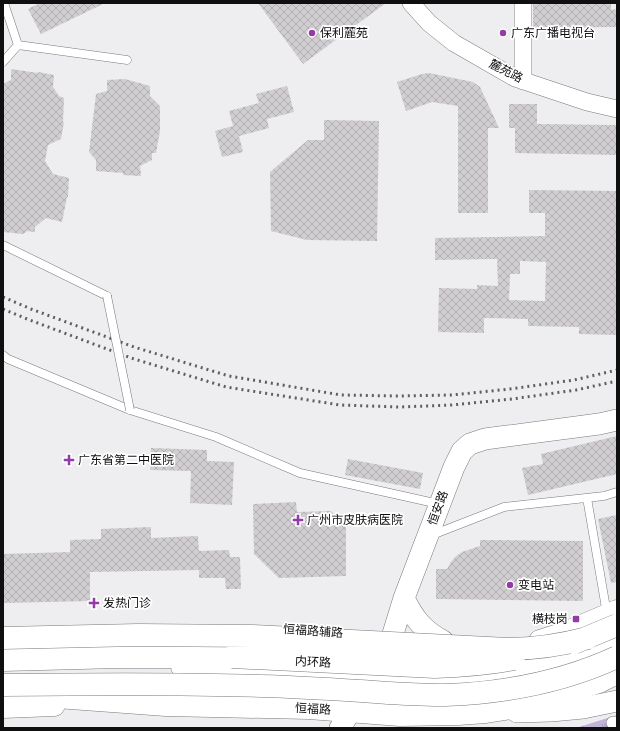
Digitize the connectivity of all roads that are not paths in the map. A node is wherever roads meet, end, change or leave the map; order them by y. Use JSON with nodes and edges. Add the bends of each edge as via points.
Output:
{"nodes":[{"id":1,"x":4,"y":3,"type":"edge"},
{"id":2,"x":412,"y":3,"type":"edge"},
{"id":3,"x":522,"y":3,"type":"edge"},
{"id":4,"x":18,"y":44,"type":"junction"},
{"id":5,"x":128,"y":60,"type":"dead end"},
{"id":6,"x":3,"y":62,"type":"edge"},
{"id":7,"x":523,"y":81,"type":"junction"},
{"id":8,"x":617,"y":109,"type":"edge"},
{"id":9,"x":3,"y":245,"type":"edge"},
{"id":10,"x":3,"y":356,"type":"edge"},
{"id":11,"x":130,"y":410,"type":"junction"},
{"id":12,"x":617,"y":420,"type":"edge"},
{"id":13,"x":617,"y":492,"type":"edge"},
{"id":14,"x":587,"y":498,"type":"junction"},
{"id":15,"x":439,"y":504,"type":"junction"},
{"id":16,"x":427,"y":537,"type":"junction"},
{"id":17,"x":404,"y":598,"type":"junction"},
{"id":18,"x":614,"y":617,"type":"edge"},
{"id":19,"x":3,"y":628,"type":"edge"},
{"id":20,"x":392,"y":637,"type":"junction"},
{"id":21,"x":3,"y":638,"type":"edge"},
{"id":22,"x":588,"y":638,"type":"junction"},
{"id":23,"x":443,"y":641,"type":"junction"},
{"id":24,"x":617,"y":643,"type":"edge"},
{"id":25,"x":498,"y":645,"type":"junction"},
{"id":26,"x":617,"y":657,"type":"edge"},
{"id":27,"x":3,"y":660,"type":"edge"},
{"id":28,"x":3,"y":664,"type":"edge"},
{"id":29,"x":617,"y":674,"type":"edge"},
{"id":30,"x":500,"y":676,"type":"junction"},
{"id":31,"x":372,"y":677,"type":"junction"},
{"id":32,"x":3,"y":685,"type":"edge"},
{"id":33,"x":3,"y":693,"type":"edge"},
{"id":34,"x":617,"y":701,"type":"edge"},
{"id":35,"x":166,"y":705,"type":"junction"},
{"id":36,"x":3,"y":706,"type":"edge"},
{"id":37,"x":486,"y":712,"type":"junction"},
{"id":38,"x":346,"y":720,"type":"edge"}],
"edges":[{"from":1,"to":4,"type":"lane"},
{"from":2,"to":7,"type":"street","name":"麓苑路","via":[[429,23],[454,43]]},
{"from":3,"to":7,"type":"street"},
{"from":4,"to":5,"type":"lane"},
{"from":4,"to":6,"type":"lane"},
{"from":7,"to":8,"type":"street","name":"麓苑路"},
{"from":9,"to":11,"type":"lane","bridge":true,"via":[[107,296]]},
{"from":10,"to":11,"type":"lane"},
{"from":11,"to":15,"type":"lane","via":[[216,437],[300,473]]},
{"from":12,"to":15,"type":"street","name":"恒安路","via":[[485,438],[470,444],[462,451],[454,466]]},
{"from":13,"to":14,"type":"lane"},
{"from":14,"to":16,"type":"lane","via":[[504,507]]},
{"from":14,"to":18,"type":"lane"},
{"from":15,"to":16,"type":"street","name":"恒安路"},
{"from":16,"to":17,"type":"street","name":"恒安路"},
{"from":17,"to":20,"type":"street","name":"恒安路"},
{"from":17,"to":23,"type":"street","via":[[417,621]]},
{"from":18,"to":22,"type":"main road","name":"内环路","bridge":true},
{"from":18,"to":25,"type":"main road","name":"恒福路辅路","via":[[538,641]]},
{"from":19,"to":20,"type":"main road","name":"恒福路辅路","via":[[208,626]]},
{"from":20,"to":23,"type":"main road","name":"恒福路辅路"},
{"from":20,"to":31,"type":"street","name":"恒安路"},
{"from":21,"to":22,"type":"main road","bridge":true,"via":[[252,636],[508,649],[541,647]]},
{"from":22,"to":27,"type":"main road","name":"内环路","bridge":true,"via":[[524,657],[450,667],[232,657]]},
{"from":23,"to":25,"type":"main road","name":"恒福路辅路"},
{"from":24,"to":30,"type":"main road","via":[[579,658]]},
{"from":25,"to":30,"type":"street"},
{"from":26,"to":32,"type":"main road","bridge":true,"via":[[566,676],[530,685],[444,695],[198,684]]},
{"from":28,"to":31,"type":"main road","via":[[126,664]]},
{"from":29,"to":37,"type":"main road","name":"恒福路","via":[[549,699]]},
{"from":30,"to":31,"type":"main road","via":[[455,679]]},
{"from":31,"to":38,"type":"street","name":"恒安路"},
{"from":33,"to":35,"type":"main road","name":"恒福路"},
{"from":34,"to":37,"type":"street","via":[[551,711]]},
{"from":35,"to":36,"type":"main road"},
{"from":35,"to":38,"type":"main road","name":"恒福路","via":[[287,707]]},
{"from":37,"to":38,"type":"main road","name":"恒福路"}]}
